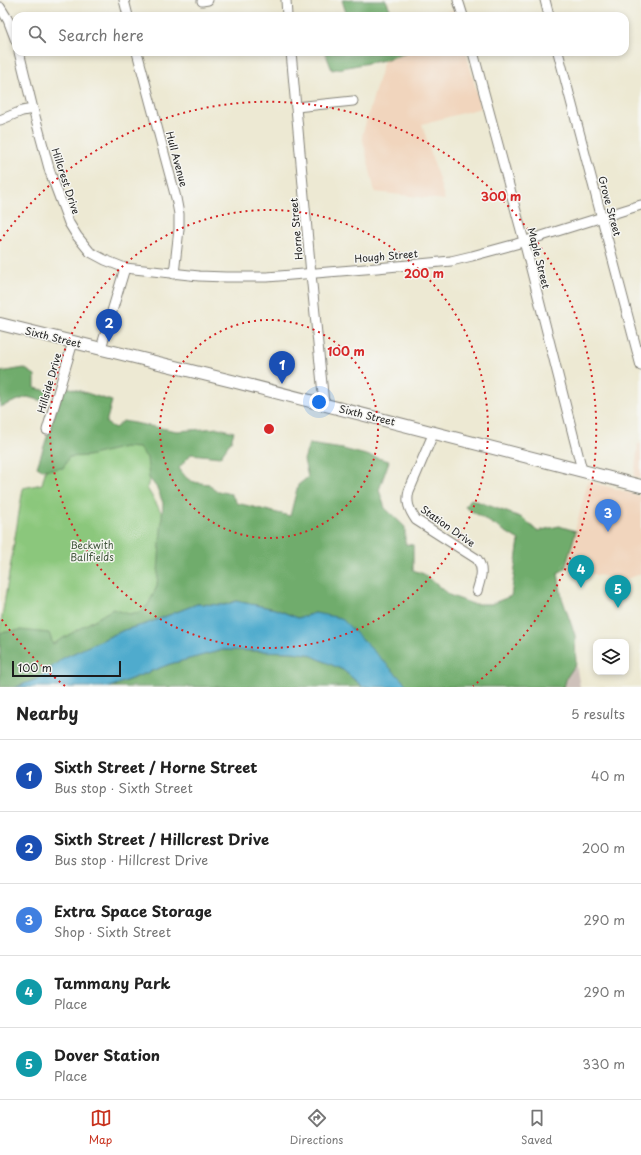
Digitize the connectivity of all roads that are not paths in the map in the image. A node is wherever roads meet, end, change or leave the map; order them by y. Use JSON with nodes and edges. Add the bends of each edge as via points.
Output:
{"nodes":[{"id":1,"x":124,"y":0,"type":"edge"},
{"id":2,"x":286,"y":0,"type":"edge"},
{"id":3,"x":458,"y":0,"type":"edge"},
{"id":4,"x":545,"y":0,"type":"edge"},
{"id":5,"x":0,"y":7,"type":"edge"},
{"id":6,"x":127,"y":12,"type":"edge"},
{"id":7,"x":287,"y":12,"type":"edge"},
{"id":8,"x":462,"y":12,"type":"edge"},
{"id":9,"x":548,"y":12,"type":"edge"},
{"id":10,"x":12,"y":30,"type":"edge"},
{"id":11,"x":20,"y":56,"type":"edge"},
{"id":12,"x":138,"y":56,"type":"edge"},
{"id":13,"x":291,"y":56,"type":"edge"},
{"id":14,"x":474,"y":56,"type":"edge"},
{"id":15,"x":559,"y":56,"type":"edge"},
{"id":16,"x":353,"y":102,"type":"dead end"},
{"id":17,"x":296,"y":106,"type":"junction"},
{"id":18,"x":33,"y":109,"type":"junction"},
{"id":19,"x":0,"y":120,"type":"edge"},
{"id":20,"x":641,"y":205,"type":"edge"},
{"id":21,"x":602,"y":217,"type":"junction"},
{"id":22,"x":524,"y":242,"type":"junction"},
{"id":23,"x":125,"y":268,"type":"junction"},
{"id":24,"x":174,"y":274,"type":"junction"},
{"id":25,"x":311,"y":274,"type":"junction"},
{"id":26,"x":0,"y":324,"type":"edge"},
{"id":27,"x":73,"y":342,"type":"junction"},
{"id":28,"x":101,"y":348,"type":"junction"},
{"id":29,"x":641,"y":366,"type":"edge"},
{"id":30,"x":324,"y":404,"type":"junction"},
{"id":31,"x":47,"y":430,"type":"dead end"},
{"id":32,"x":434,"y":432,"type":"junction"},
{"id":33,"x":582,"y":470,"type":"junction"},
{"id":34,"x":641,"y":486,"type":"edge"},
{"id":35,"x":477,"y":591,"type":"dead end"}],
"edges":[{"from":1,"to":6,"type":"street"},
{"from":2,"to":7,"type":"street"},
{"from":3,"to":8,"type":"street"},
{"from":4,"to":9,"type":"street"},
{"from":5,"to":10,"type":"street"},
{"from":11,"to":18,"type":"street","name":"Hillcrest Drive"},
{"from":12,"to":24,"type":"street","name":"Hull Avenue","via":[[179,214]]},
{"from":13,"to":17,"type":"street","name":"Horne Street"},
{"from":14,"to":22,"type":"street","name":"Maple Street"},
{"from":15,"to":21,"type":"street","name":"Grove Street"},
{"from":16,"to":17,"type":"street"},
{"from":17,"to":25,"type":"street","name":"Horne Street"},
{"from":18,"to":19,"type":"street"},
{"from":18,"to":23,"type":"street","name":"Hillcrest Drive","via":[[50,172],[69,223],[90,252]]},
{"from":20,"to":21,"type":"street","name":"Hough Street"},
{"from":21,"to":22,"type":"street","name":"Hough Street"},
{"from":21,"to":29,"type":"street","name":"Grove Street"},
{"from":22,"to":25,"type":"street","name":"Hough Street","via":[[450,261]]},
{"from":22,"to":33,"type":"street","name":"Maple Street"},
{"from":23,"to":24,"type":"street","name":"Hough Street"},
{"from":23,"to":28,"type":"street"},
{"from":24,"to":25,"type":"street","name":"Hough Street","via":[[237,278]]},
{"from":25,"to":30,"type":"street","name":"Horne Street"},
{"from":26,"to":27,"type":"main road","name":"Sixth Street"},
{"from":27,"to":28,"type":"main road","name":"Sixth Street"},
{"from":27,"to":31,"type":"street","name":"Hillside Drive"},
{"from":28,"to":30,"type":"main road","name":"Sixth Street"},
{"from":30,"to":32,"type":"main road","name":"Sixth Street"},
{"from":32,"to":33,"type":"main road","name":"Sixth Street"},
{"from":32,"to":35,"type":"street","name":"Station Drive","via":[[409,491],[408,506],[416,520],[478,559],[482,576]]},
{"from":33,"to":34,"type":"main road","name":"Sixth Street"}]}
